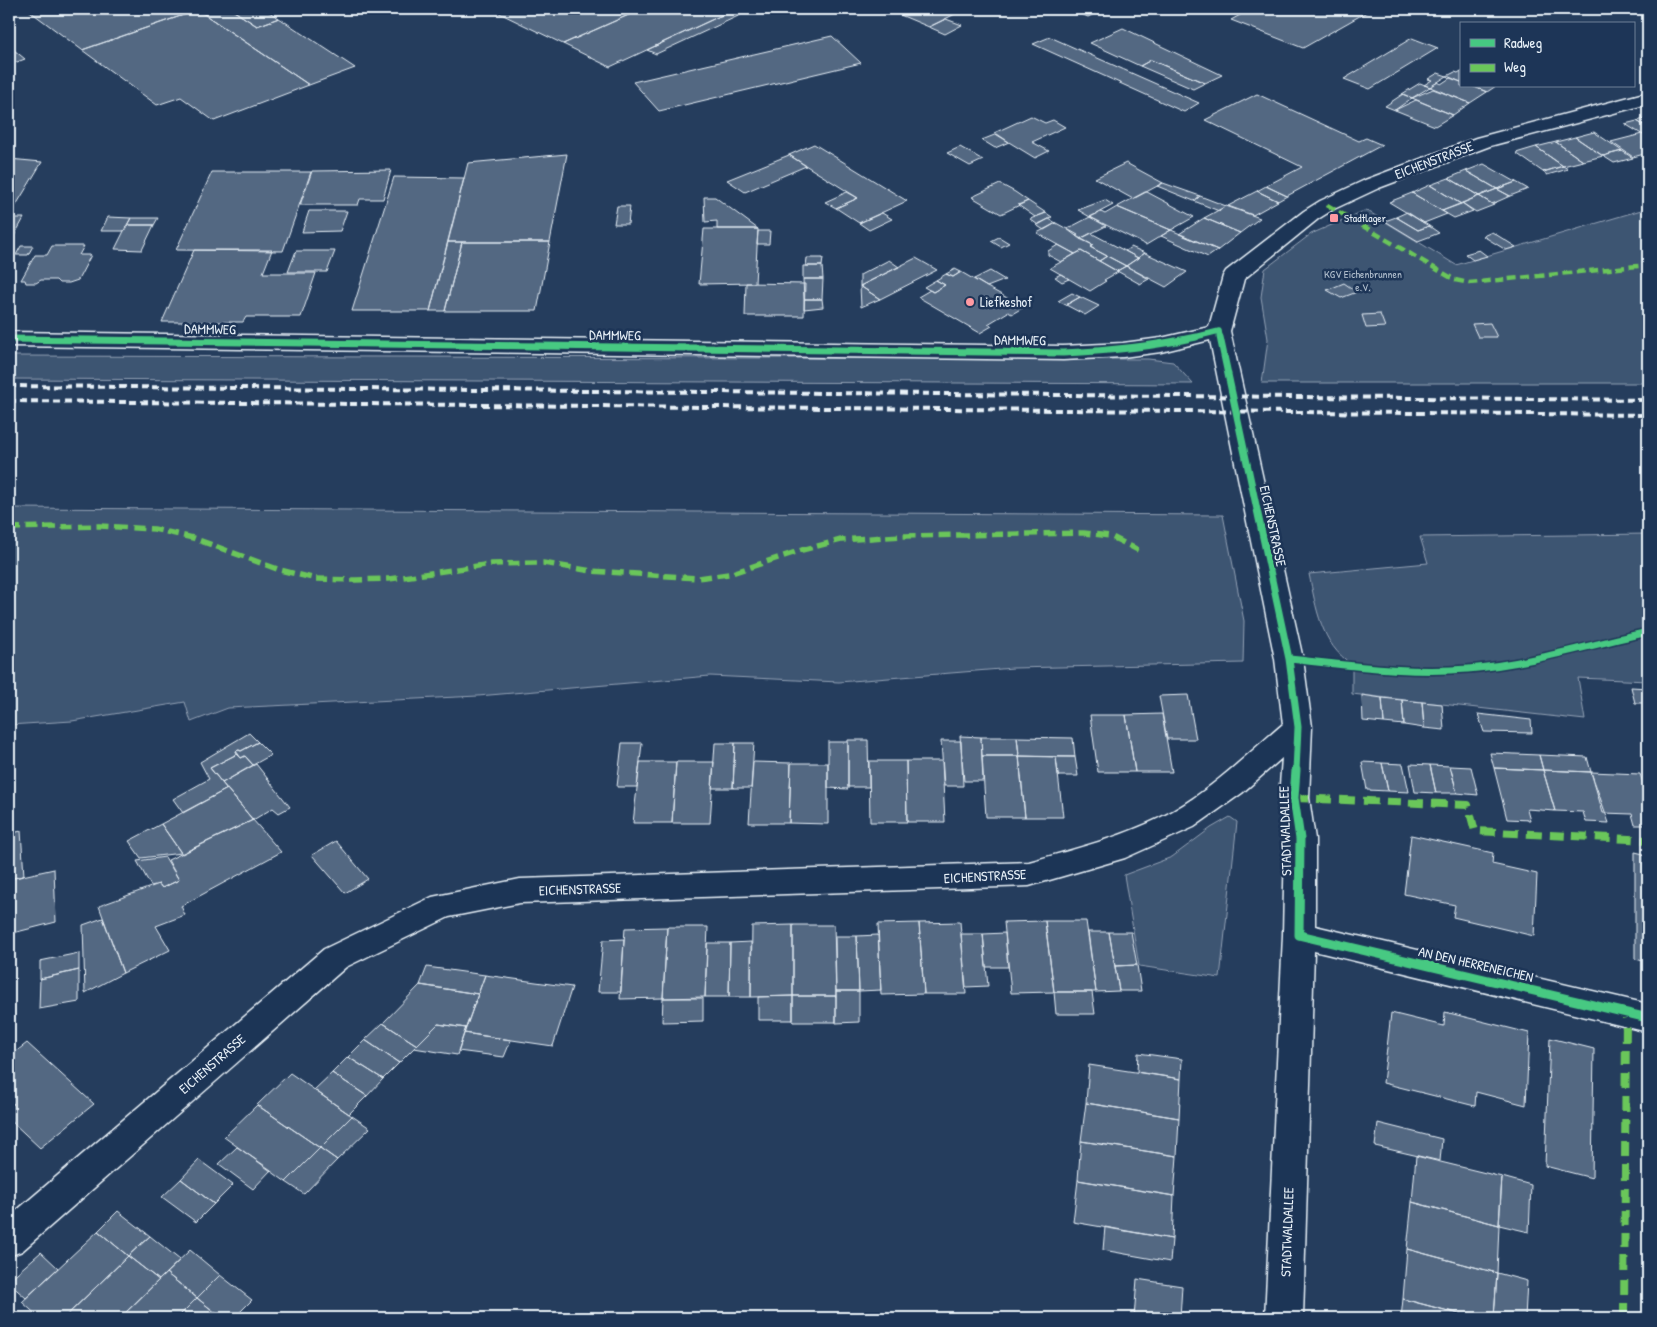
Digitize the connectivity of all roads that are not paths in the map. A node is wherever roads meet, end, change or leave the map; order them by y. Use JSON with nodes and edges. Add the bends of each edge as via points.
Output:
{"nodes":[{"id":1,"x":1648,"y":98,"type":"edge"},
{"id":2,"x":1219,"y":331,"type":"junction"},
{"id":3,"x":9,"y":339,"type":"edge"},
{"id":4,"x":1298,"y":727,"type":"junction"},
{"id":5,"x":1298,"y":935,"type":"junction"},
{"id":6,"x":1648,"y":1018,"type":"edge"},
{"id":7,"x":9,"y":1239,"type":"edge"},
{"id":8,"x":1284,"y":1318,"type":"edge"}],
"edges":[{"from":1,"to":2,"type":"street","name":"EICHENSTRASSE","via":[[1483,142],[1372,184],[1327,205],[1234,276]]},
{"from":2,"to":3,"type":"street","name":"DAMMWEG","via":[[1161,345],[1063,353]]},
{"from":2,"to":4,"type":"street","name":"EICHENSTRASSE","via":[[1289,659]]},
{"from":4,"to":5,"type":"street","name":"STADTWALDALLEE","via":[[1294,798],[1300,839]]},
{"from":4,"to":7,"type":"street","name":"EICHENSTRASSE","via":[[1232,785],[1182,819],[1114,850],[1029,874],[520,891],[443,906],[335,958]]},
{"from":5,"to":6,"type":"street","name":"AN DEN HERRENEICHEN"},
{"from":5,"to":8,"type":"street","name":"STADTWALDALLEE"}]}
